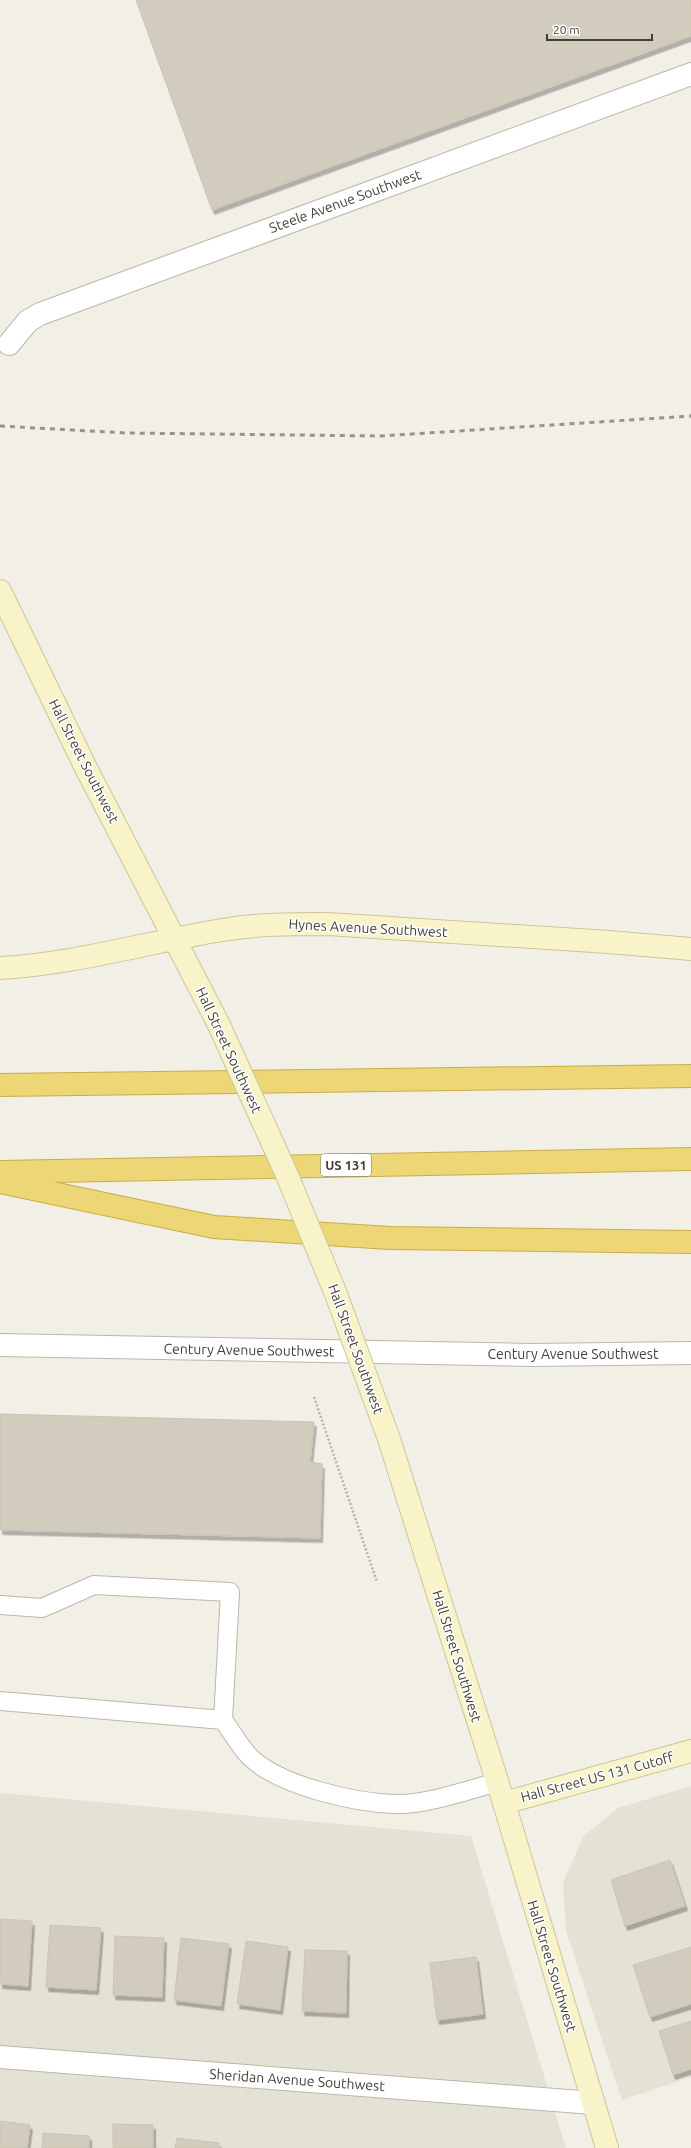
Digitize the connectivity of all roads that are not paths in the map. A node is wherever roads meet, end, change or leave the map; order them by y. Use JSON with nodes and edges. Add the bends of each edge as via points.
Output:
{"nodes":[{"id":1,"x":691,"y":74,"type":"edge"},
{"id":2,"x":9,"y":344,"type":"dead end"},
{"id":3,"x":0,"y":591,"type":"edge"},
{"id":4,"x":175,"y":938,"type":"junction"},
{"id":5,"x":691,"y":949,"type":"edge"},
{"id":6,"x":0,"y":968,"type":"edge"},
{"id":7,"x":691,"y":1076,"type":"edge"},
{"id":8,"x":0,"y":1085,"type":"edge"},
{"id":9,"x":691,"y":1159,"type":"edge"},
{"id":10,"x":0,"y":1172,"type":"edge"},
{"id":11,"x":0,"y":1182,"type":"edge"},
{"id":12,"x":691,"y":1242,"type":"edge"},
{"id":13,"x":0,"y":1345,"type":"edge"},
{"id":14,"x":691,"y":1353,"type":"edge"},
{"id":15,"x":0,"y":1605,"type":"edge"},
{"id":16,"x":0,"y":1701,"type":"edge"},
{"id":17,"x":223,"y":1720,"type":"junction"},
{"id":18,"x":691,"y":1751,"type":"edge"},
{"id":19,"x":497,"y":1782,"type":"junction"},
{"id":20,"x":504,"y":1803,"type":"junction"},
{"id":21,"x":0,"y":2057,"type":"edge"},
{"id":22,"x":593,"y":2103,"type":"junction"},
{"id":23,"x":607,"y":2148,"type":"edge"}],
"edges":[{"from":1,"to":2,"type":"street","name":"Steele Avenue Southwest","via":[[40,314],[28,321]]},
{"from":3,"to":4,"type":"main road","name":"Hall Street Southwest","via":[[86,768]]},
{"from":4,"to":5,"type":"main road","name":"Hynes Avenue Southwest","via":[[256,926],[328,924]]},
{"from":4,"to":6,"type":"main road","name":"Hynes Avenue Southwest","via":[[57,962]]},
{"from":4,"to":19,"type":"main road","name":"Hall Street Southwest","bridge":true,"via":[[219,1025],[322,1259],[389,1439]]},
{"from":7,"to":8,"type":"highway"},
{"from":9,"to":10,"type":"highway","number":"US 131"},
{"from":11,"to":12,"type":"highway","via":[[214,1227],[390,1238]]},
{"from":13,"to":14,"type":"street","name":"Century Avenue Southwest","via":[[532,1355]]},
{"from":15,"to":17,"type":"lane","via":[[42,1608],[94,1585],[230,1592]]},
{"from":16,"to":17,"type":"lane"},
{"from":17,"to":19,"type":"lane","via":[[250,1757],[273,1775],[334,1795],[396,1804],[436,1798]]},
{"from":18,"to":20,"type":"main road","name":"Hall Street US 131 Cutoff"},
{"from":19,"to":20,"type":"main road","name":"Hall Street Southwest"},
{"from":20,"to":22,"type":"main road","name":"Hall Street Southwest"},
{"from":21,"to":22,"type":"street","name":"Sheridan Avenue Southwest"},
{"from":22,"to":23,"type":"main road","name":"Hall Street Southwest"}]}
